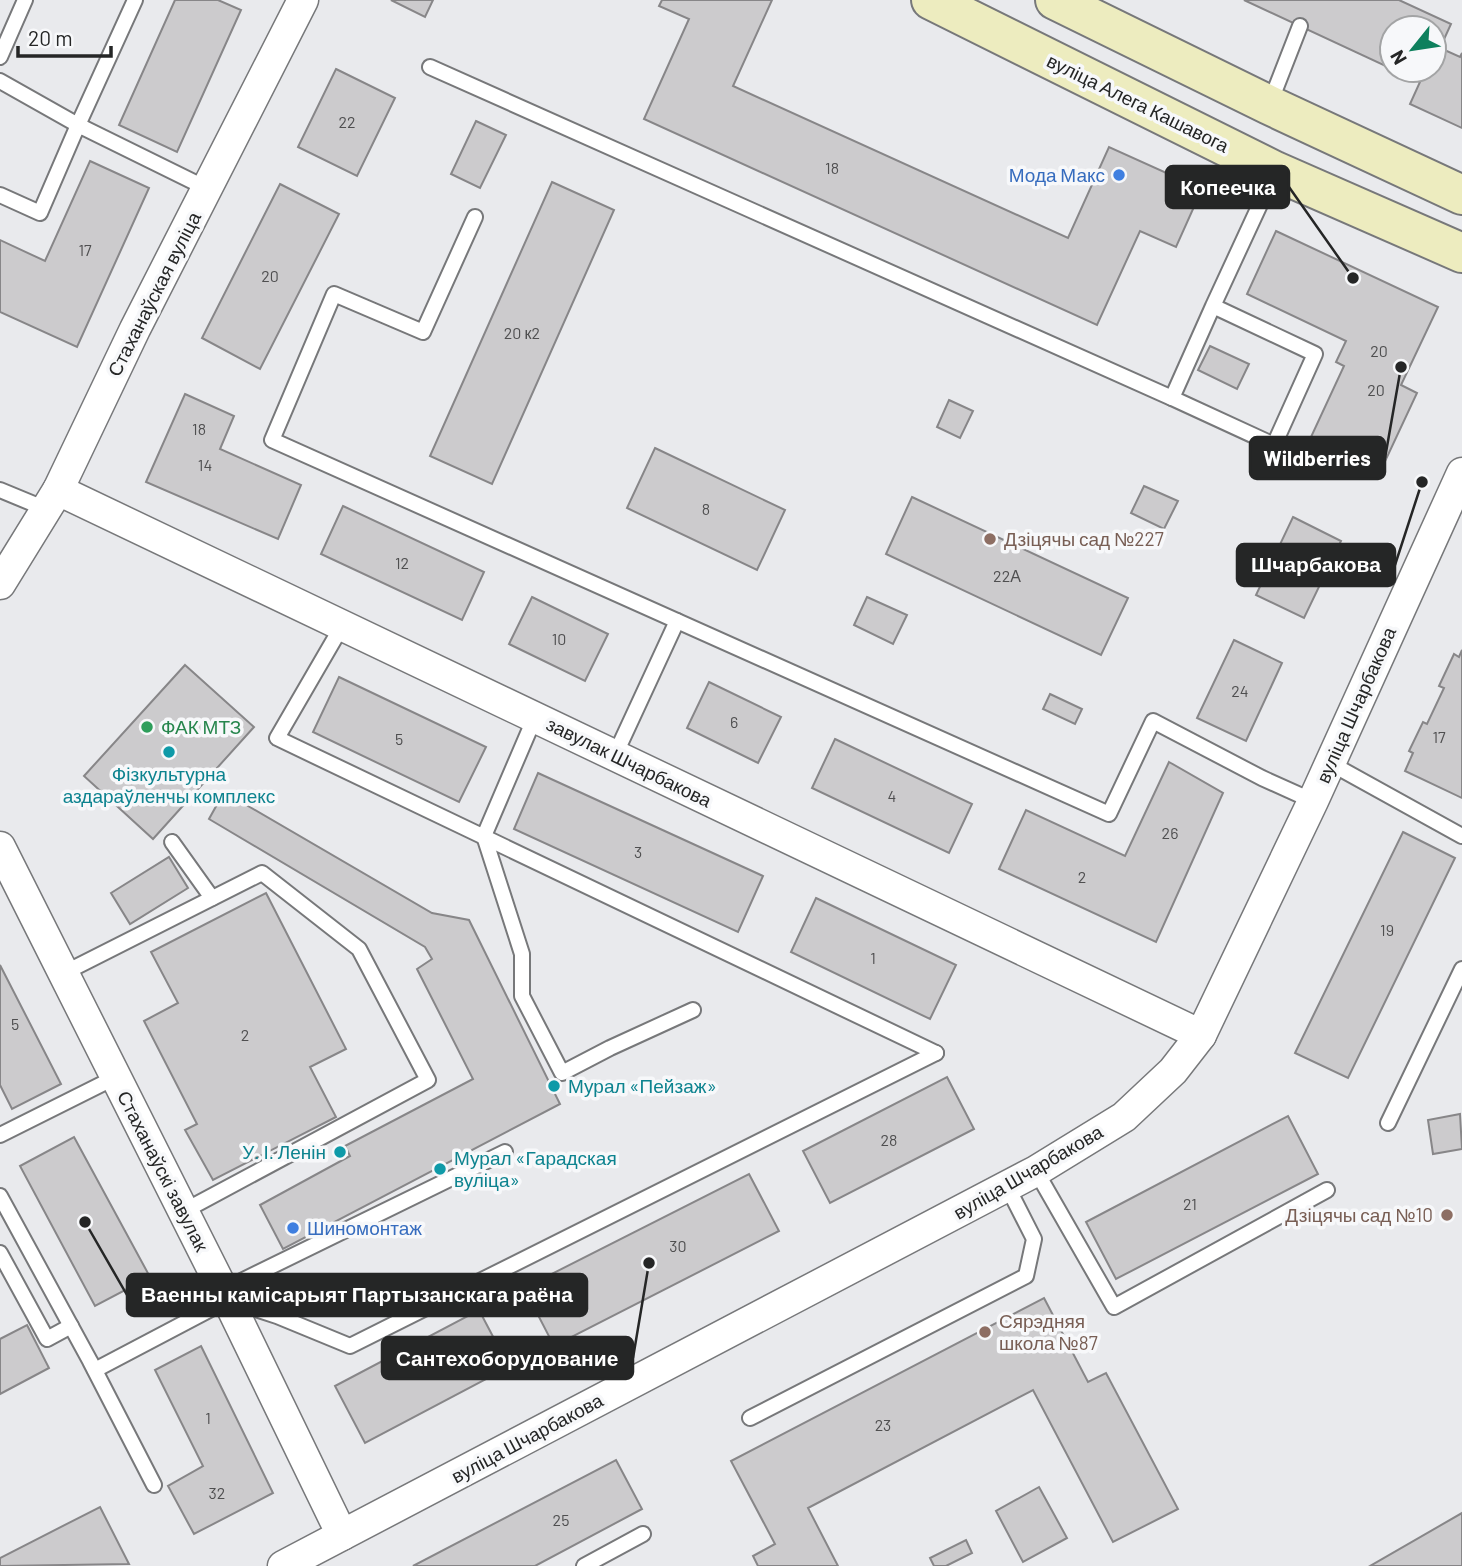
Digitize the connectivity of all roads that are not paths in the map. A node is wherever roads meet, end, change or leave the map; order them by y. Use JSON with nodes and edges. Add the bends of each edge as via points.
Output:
{"nodes":[{"id":1,"x":25,"y":0,"type":"edge"},
{"id":2,"x":135,"y":0,"type":"edge"},
{"id":3,"x":303,"y":0,"type":"edge"},
{"id":4,"x":931,"y":0,"type":"edge"},
{"id":5,"x":1055,"y":0,"type":"edge"},
{"id":6,"x":1300,"y":26,"type":"dead end"},
{"id":7,"x":0,"y":57,"type":"edge"},
{"id":8,"x":430,"y":67,"type":"dead end"},
{"id":9,"x":0,"y":80,"type":"edge"},
{"id":10,"x":1269,"y":105,"type":"junction"},
{"id":11,"x":78,"y":125,"type":"junction"},
{"id":12,"x":1275,"y":171,"type":"junction"},
{"id":13,"x":208,"y":189,"type":"junction"},
{"id":14,"x":0,"y":195,"type":"edge"},
{"id":15,"x":1462,"y":195,"type":"edge"},
{"id":16,"x":475,"y":217,"type":"dead end"},
{"id":17,"x":1462,"y":253,"type":"edge"},
{"id":18,"x":1213,"y":306,"type":"junction"},
{"id":19,"x":1172,"y":398,"type":"junction"},
{"id":20,"x":1462,"y":473,"type":"edge"},
{"id":21,"x":0,"y":489,"type":"edge"},
{"id":22,"x":52,"y":500,"type":"junction"},
{"id":23,"x":0,"y":584,"type":"edge"},
{"id":24,"x":677,"y":621,"type":"junction"},
{"id":25,"x":342,"y":626,"type":"junction"},
{"id":26,"x":535,"y":717,"type":"junction"},
{"id":27,"x":615,"y":755,"type":"junction"},
{"id":28,"x":1330,"y":763,"type":"junction"},
{"id":29,"x":1313,"y":801,"type":"junction"},
{"id":30,"x":484,"y":836,"type":"junction"},
{"id":31,"x":1462,"y":836,"type":"edge"},
{"id":32,"x":172,"y":842,"type":"dead end"},
{"id":33,"x":0,"y":847,"type":"edge"},
{"id":34,"x":212,"y":898,"type":"junction"},
{"id":35,"x":1462,"y":969,"type":"edge"},
{"id":36,"x":64,"y":973,"type":"junction"},
{"id":37,"x":693,"y":1010,"type":"dead end"},
{"id":38,"x":1201,"y":1035,"type":"junction"},
{"id":39,"x":116,"y":1077,"type":"junction"},
{"id":40,"x":1388,"y":1123,"type":"dead end"},
{"id":41,"x":0,"y":1135,"type":"edge"},
{"id":42,"x":505,"y":1152,"type":"dead end"},
{"id":43,"x":1036,"y":1171,"type":"junction"},
{"id":44,"x":1007,"y":1186,"type":"junction"},
{"id":45,"x":1326,"y":1190,"type":"dead end"},
{"id":46,"x":0,"y":1196,"type":"edge"},
{"id":47,"x":184,"y":1211,"type":"junction"},
{"id":48,"x":0,"y":1253,"type":"edge"},
{"id":49,"x":226,"y":1295,"type":"junction"},
{"id":50,"x":71,"y":1326,"type":"junction"},
{"id":51,"x":95,"y":1370,"type":"junction"},
{"id":52,"x":750,"y":1418,"type":"dead end"},
{"id":53,"x":154,"y":1485,"type":"dead end"},
{"id":54,"x":643,"y":1534,"type":"dead end"},
{"id":55,"x":342,"y":1535,"type":"junction"},
{"id":56,"x":283,"y":1566,"type":"edge"},
{"id":57,"x":584,"y":1566,"type":"edge"}],
"edges":[{"from":1,"to":7,"type":"lane"},
{"from":2,"to":11,"type":"lane"},
{"from":3,"to":13,"type":"street","name":"Стаханаўская вуліца"},
{"from":4,"to":12,"type":"main road","name":"вуліца Алега Кашавога"},
{"from":5,"to":10,"type":"main road"},
{"from":6,"to":10,"type":"lane"},
{"from":8,"to":19,"type":"lane"},
{"from":9,"to":11,"type":"lane"},
{"from":10,"to":15,"type":"main road"},
{"from":11,"to":13,"type":"lane"},
{"from":11,"to":14,"type":"lane","via":[[40,213]]},
{"from":12,"to":17,"type":"main road","name":"вуліца Алега Кашавога"},
{"from":12,"to":18,"type":"lane"},
{"from":13,"to":22,"type":"street","name":"Стаханаўская вуліца"},
{"from":16,"to":24,"type":"lane","via":[[423,332],[334,294],[272,440]]},
{"from":18,"to":19,"type":"lane"},
{"from":18,"to":19,"type":"lane","via":[[1315,354],[1310,366],[1274,445]]},
{"from":20,"to":28,"type":"street","name":"вуліца Шчарбакова"},
{"from":21,"to":22,"type":"lane"},
{"from":22,"to":23,"type":"street","name":"Стаханаўская вуліца"},
{"from":22,"to":25,"type":"street","name":"завулак Шчарбакова"},
{"from":24,"to":27,"type":"lane"},
{"from":24,"to":29,"type":"lane","via":[[1109,814],[1153,721]]},
{"from":25,"to":26,"type":"street","name":"завулак Шчарбакова"},
{"from":25,"to":30,"type":"lane","via":[[277,737]]},
{"from":26,"to":27,"type":"street","name":"завулак Шчарбакова"},
{"from":26,"to":30,"type":"lane"},
{"from":27,"to":38,"type":"street","name":"завулак Шчарбакова"},
{"from":28,"to":29,"type":"street","name":"вуліца Шчарбакова"},
{"from":28,"to":31,"type":"lane"},
{"from":29,"to":38,"type":"street","name":"вуліца Шчарбакова"},
{"from":30,"to":37,"type":"lane","via":[[522,954],[522,996],[562,1073]]},
{"from":30,"to":49,"type":"lane","via":[[936,1053],[350,1346]]},
{"from":32,"to":34,"type":"lane"},
{"from":33,"to":36,"type":"street","name":"Стаханаўскі завулак"},
{"from":34,"to":36,"type":"lane"},
{"from":34,"to":47,"type":"lane","via":[[262,873],[359,949],[428,1080]]},
{"from":35,"to":40,"type":"lane"},
{"from":36,"to":39,"type":"street","name":"Стаханаўскі завулак"},
{"from":38,"to":43,"type":"street","name":"вуліца Шчарбакова","via":[[1173,1072],[1124,1117]]},
{"from":39,"to":41,"type":"lane"},
{"from":39,"to":47,"type":"street","name":"Стаханаўскі завулак"},
{"from":42,"to":49,"type":"lane"},
{"from":43,"to":44,"type":"street","name":"вуліца Шчарбакова"},
{"from":43,"to":45,"type":"lane","via":[[1114,1307]]},
{"from":44,"to":52,"type":"lane","via":[[1034,1239],[1026,1276]]},
{"from":44,"to":55,"type":"street","name":"вуліца Шчарбакова"},
{"from":46,"to":50,"type":"lane"},
{"from":47,"to":49,"type":"street","name":"Стаханаўскі завулак"},
{"from":48,"to":50,"type":"lane","via":[[47,1339]]},
{"from":49,"to":51,"type":"lane"},
{"from":49,"to":55,"type":"street","name":"Стаханаўскі завулак"},
{"from":50,"to":51,"type":"lane"},
{"from":51,"to":53,"type":"lane"},
{"from":54,"to":57,"type":"lane"},
{"from":55,"to":56,"type":"street","name":"вуліца Шчарбакова"}]}
